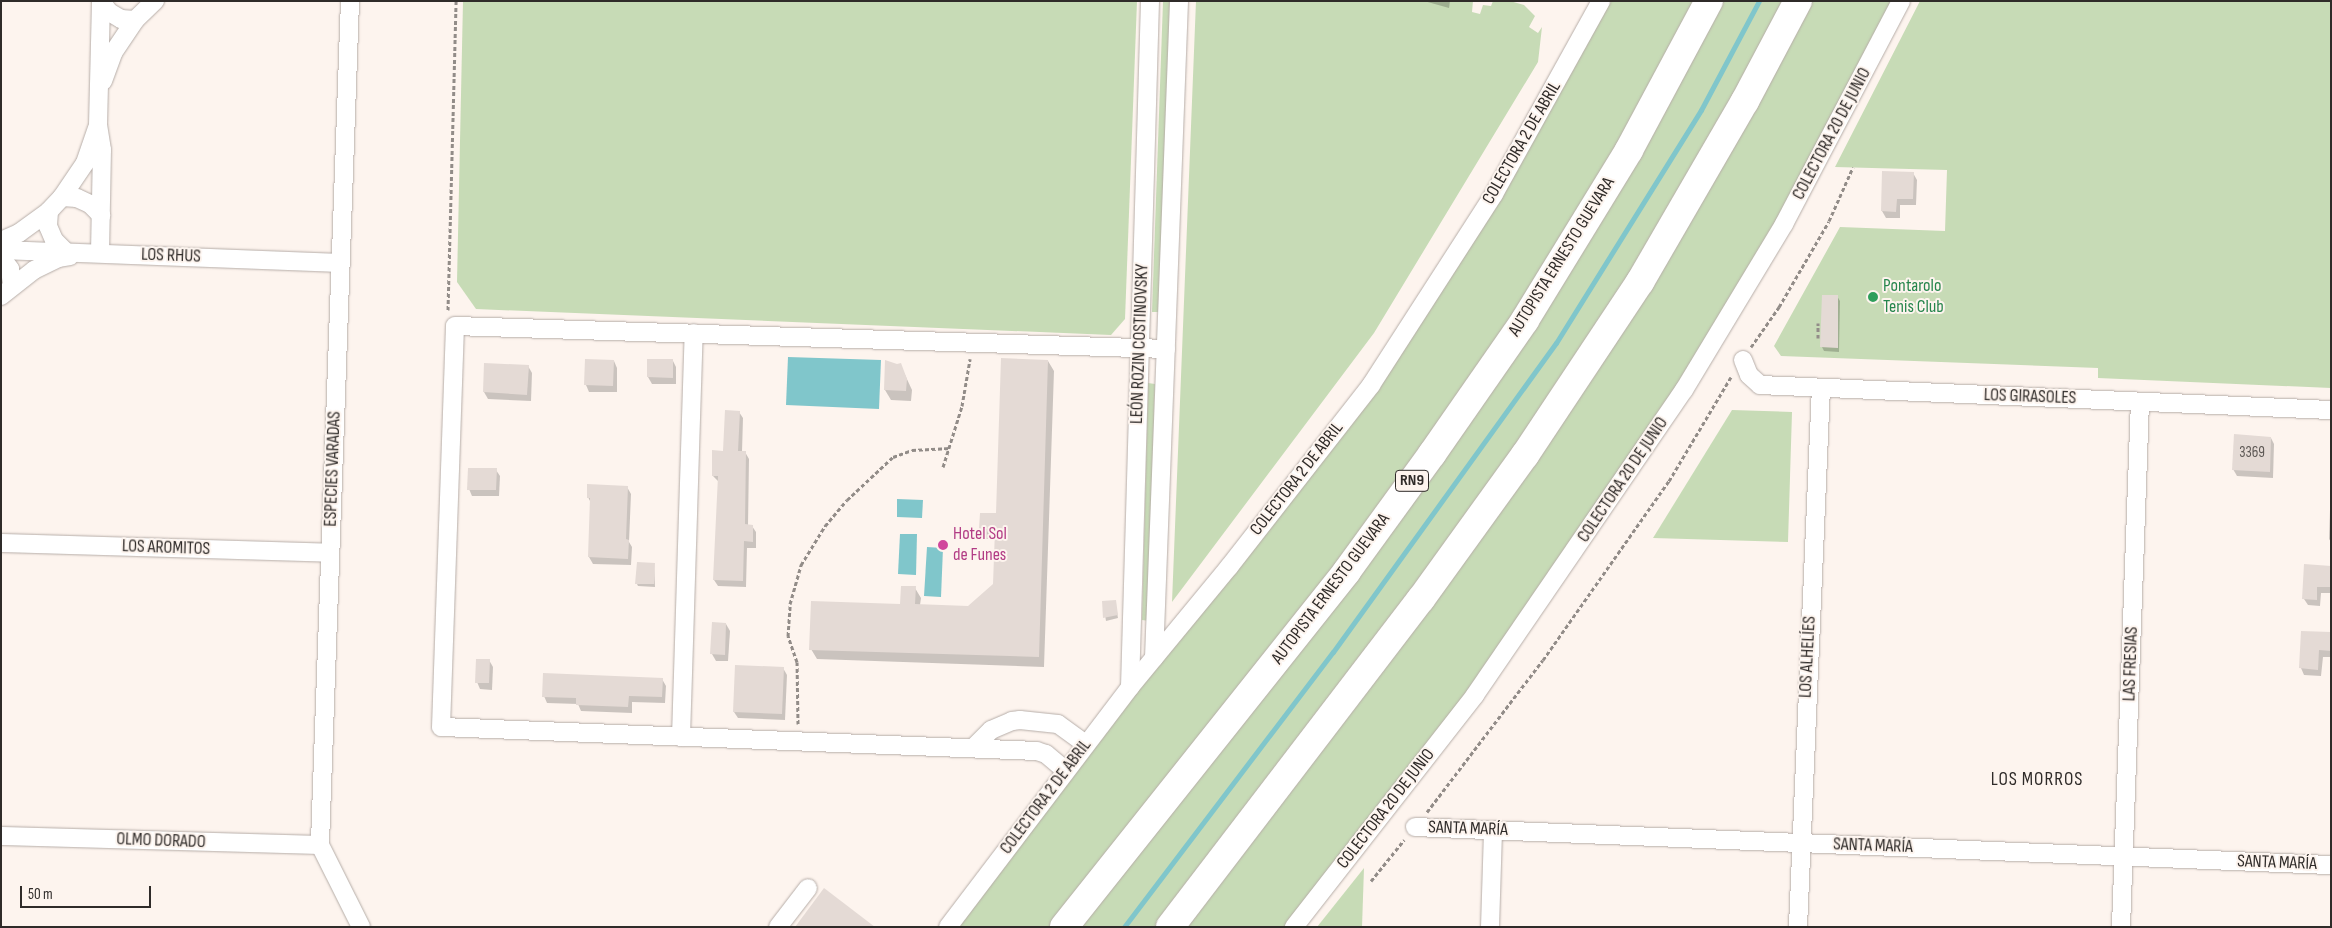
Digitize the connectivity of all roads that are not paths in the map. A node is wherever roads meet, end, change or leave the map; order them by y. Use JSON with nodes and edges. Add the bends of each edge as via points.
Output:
{"nodes":[{"id":1,"x":101,"y":1,"type":"edge"},
{"id":2,"x":350,"y":1,"type":"edge"},
{"id":3,"x":1150,"y":1,"type":"edge"},
{"id":4,"x":1179,"y":1,"type":"edge"},
{"id":5,"x":1601,"y":1,"type":"edge"},
{"id":6,"x":1709,"y":1,"type":"edge"},
{"id":7,"x":1798,"y":1,"type":"edge"},
{"id":8,"x":1901,"y":1,"type":"edge"},
{"id":9,"x":154,"y":2,"type":"edge"},
{"id":10,"x":135,"y":20,"type":"junction"},
{"id":11,"x":100,"y":91,"type":"junction"},
{"id":12,"x":98,"y":125,"type":"junction"},
{"id":13,"x":62,"y":197,"type":"junction"},
{"id":14,"x":49,"y":211,"type":"junction"},
{"id":15,"x":100,"y":215,"type":"junction"},
{"id":16,"x":1,"y":241,"type":"edge"},
{"id":17,"x":1,"y":250,"type":"edge"},
{"id":18,"x":66,"y":252,"type":"junction"},
{"id":19,"x":92,"y":253,"type":"junction"},
{"id":20,"x":1,"y":257,"type":"edge"},
{"id":21,"x":340,"y":263,"type":"junction"},
{"id":22,"x":6,"y":291,"type":"edge"},
{"id":23,"x":694,"y":334,"type":"junction"},
{"id":24,"x":1140,"y":348,"type":"junction"},
{"id":25,"x":1166,"y":349,"type":"junction"},
{"id":26,"x":1743,"y":360,"type":"road end"},
{"id":27,"x":1821,"y":388,"type":"junction"},
{"id":28,"x":2140,"y":402,"type":"junction"},
{"id":29,"x":2331,"y":410,"type":"edge"},
{"id":30,"x":1,"y":543,"type":"edge"},
{"id":31,"x":330,"y":553,"type":"junction"},
{"id":32,"x":1154,"y":658,"type":"junction"},
{"id":33,"x":1130,"y":688,"type":"junction"},
{"id":34,"x":681,"y":737,"type":"junction"},
{"id":35,"x":1086,"y":744,"type":"junction"},
{"id":36,"x":974,"y":747,"type":"junction"},
{"id":37,"x":1065,"y":770,"type":"junction"},
{"id":38,"x":1415,"y":827,"type":"road end"},
{"id":39,"x":1493,"y":830,"type":"junction"},
{"id":40,"x":1,"y":836,"type":"edge"},
{"id":41,"x":1800,"y":843,"type":"junction"},
{"id":42,"x":320,"y":845,"type":"junction"},
{"id":43,"x":2124,"y":857,"type":"junction"},
{"id":44,"x":2331,"y":866,"type":"edge"},
{"id":45,"x":808,"y":888,"type":"dead end"},
{"id":46,"x":361,"y":927,"type":"edge"},
{"id":47,"x":778,"y":927,"type":"edge"},
{"id":48,"x":948,"y":927,"type":"edge"},
{"id":49,"x":1064,"y":927,"type":"edge"},
{"id":50,"x":1170,"y":927,"type":"edge"},
{"id":51,"x":1294,"y":927,"type":"edge"},
{"id":52,"x":1490,"y":927,"type":"edge"},
{"id":53,"x":1798,"y":927,"type":"edge"},
{"id":54,"x":2121,"y":927,"type":"edge"}],
"edges":[{"from":1,"to":10,"type":"street","via":[[121,20]]},
{"from":1,"to":11,"type":"street"},
{"from":2,"to":21,"type":"street","name":"ESPECIES VARADAS"},
{"from":3,"to":24,"type":"street","name":"LEÓN ROZIN COSTINOVSKY"},
{"from":4,"to":25,"type":"street","name":"LEÓN ROZIN COSTINOVSKY"},
{"from":5,"to":32,"type":"street","name":"COLECTORA 2 DE ABRIL","via":[[1494,194],[1371,385]]},
{"from":6,"to":49,"type":"highway","name":"AUTOPISTA ERNESTO GUEVARA","number":"RN9","via":[[1629,150],[1525,320],[1438,446],[1347,571]]},
{"from":7,"to":50,"type":"highway","via":[[1745,102],[1640,282],[1525,455],[1421,599]]},
{"from":8,"to":51,"type":"street","name":"COLECTORA 20 DE JUNIO","via":[[1784,224],[1684,390],[1475,695]]},
{"from":9,"to":10,"type":"street"},
{"from":10,"to":11,"type":"street","via":[[113,53]]},
{"from":11,"to":12,"type":"street"},
{"from":12,"to":13,"type":"street","via":[[85,163]]},
{"from":12,"to":15,"type":"street","via":[[102,150]]},
{"from":13,"to":14,"type":"street"},
{"from":13,"to":15,"type":"street","via":[[77,198],[90,204]]},
{"from":14,"to":16,"type":"street","via":[[19,233]]},
{"from":14,"to":18,"type":"street","via":[[48,226],[54,240]]},
{"from":15,"to":19,"type":"street"},
{"from":17,"to":18,"type":"street","name":"LOS RHUS"},
{"from":18,"to":19,"type":"street","name":"LOS RHUS"},
{"from":19,"to":21,"type":"street","name":"LOS RHUS"},
{"from":19,"to":22,"type":"street","via":[[59,258],[34,270]]},
{"from":20,"to":22,"type":"street","via":[[10,269]]},
{"from":21,"to":31,"type":"street","name":"ESPECIES VARADAS"},
{"from":23,"to":24,"type":"street"},
{"from":23,"to":34,"type":"street"},
{"from":23,"to":34,"type":"street","via":[[455,326],[441,727]]},
{"from":24,"to":25,"type":"street"},
{"from":24,"to":33,"type":"street","name":"LEÓN ROZIN COSTINOVSKY"},
{"from":25,"to":32,"type":"street","name":"LEÓN ROZIN COSTINOVSKY"},
{"from":26,"to":27,"type":"street","name":"LOS GIRASOLES","via":[[1749,374],[1760,385]]},
{"from":27,"to":28,"type":"street","name":"LOS GIRASOLES"},
{"from":27,"to":41,"type":"street","name":"LOS ALHELÍES"},
{"from":28,"to":29,"type":"street","name":"LOS GIRASOLES"},
{"from":28,"to":43,"type":"street","name":"LAS FRESIAS"},
{"from":30,"to":31,"type":"street","name":"LOS AROMITOS"},
{"from":31,"to":42,"type":"street","name":"ESPECIES VARADAS"},
{"from":32,"to":33,"type":"street","name":"COLECTORA 2 DE ABRIL"},
{"from":33,"to":35,"type":"street","name":"COLECTORA 2 DE ABRIL"},
{"from":34,"to":36,"type":"street"},
{"from":35,"to":36,"type":"street","via":[[1058,724],[1012,721],[991,730]]},
{"from":35,"to":37,"type":"street","name":"COLECTORA 2 DE ABRIL"},
{"from":36,"to":37,"type":"street","via":[[1042,752]]},
{"from":37,"to":48,"type":"street","name":"COLECTORA 2 DE ABRIL"},
{"from":38,"to":39,"type":"street","name":"SANTA MARÍA"},
{"from":39,"to":41,"type":"street","name":"SANTA MARÍA"},
{"from":39,"to":52,"type":"street"},
{"from":40,"to":42,"type":"street","name":"OLMO DORADO"},
{"from":41,"to":43,"type":"street","name":"SANTA MARÍA"},
{"from":41,"to":53,"type":"street","name":"LOS ALHELÍES"},
{"from":42,"to":46,"type":"street","name":"ESPECIES VARADAS"},
{"from":43,"to":44,"type":"street","name":"SANTA MARÍA"},
{"from":43,"to":54,"type":"street","name":"LAS FRESIAS"},
{"from":45,"to":47,"type":"street"}]}
